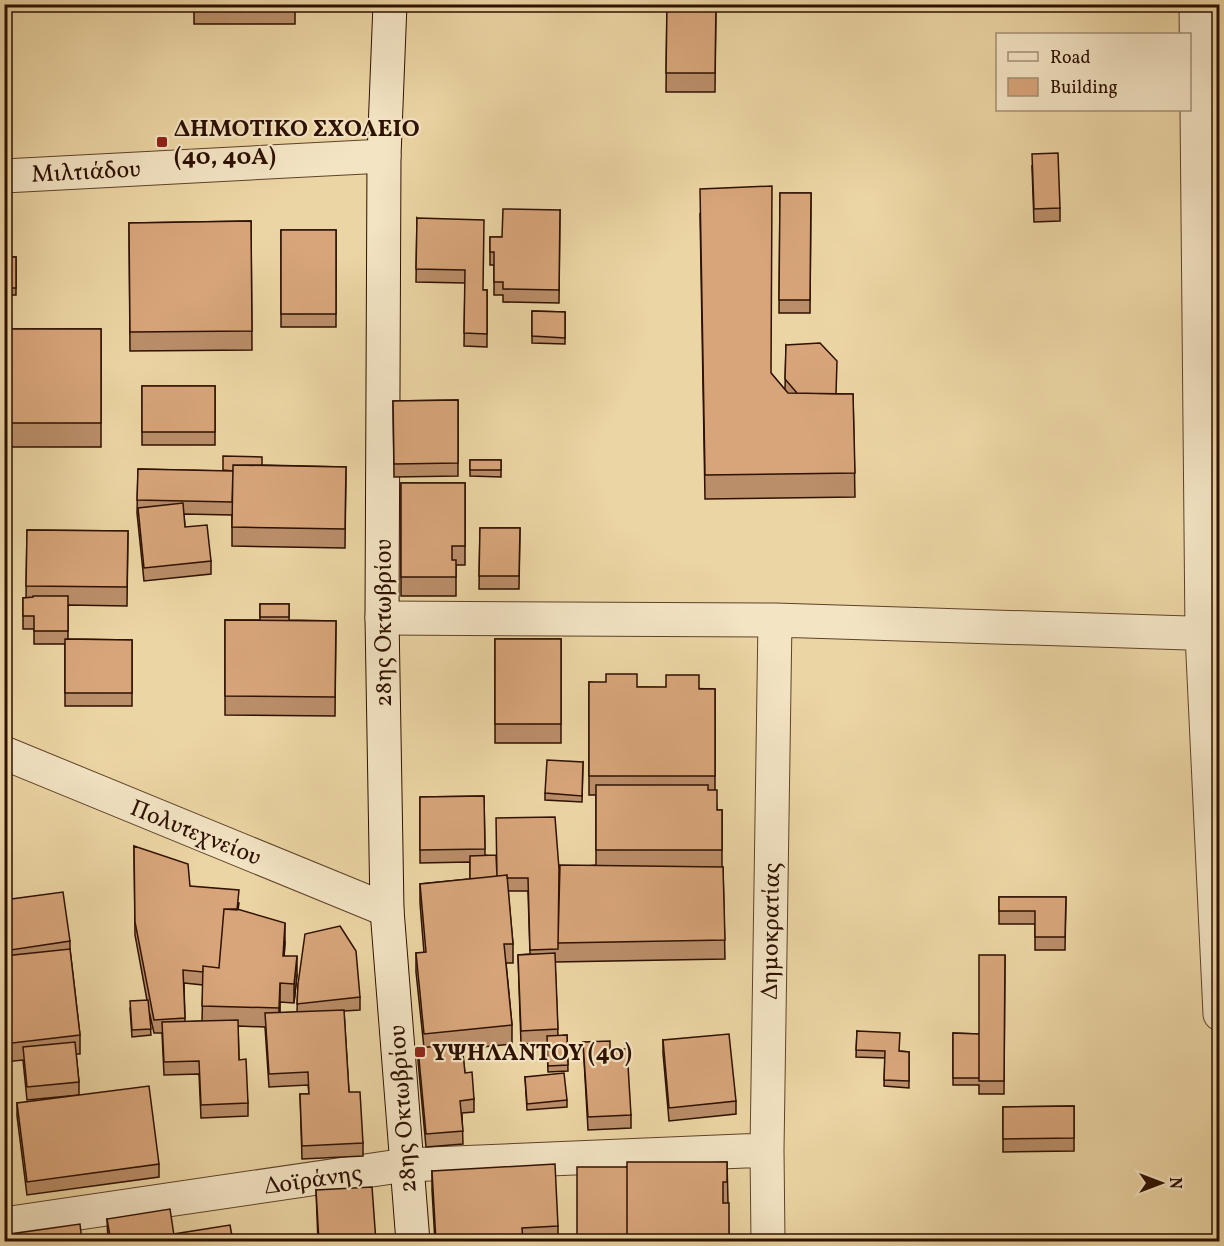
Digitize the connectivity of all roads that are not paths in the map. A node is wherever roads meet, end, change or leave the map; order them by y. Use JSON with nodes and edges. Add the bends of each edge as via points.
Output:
{"nodes":[{"id":1,"x":390,"y":4,"type":"edge"},
{"id":2,"x":1196,"y":4,"type":"edge"},
{"id":3,"x":384,"y":156,"type":"junction"},
{"id":4,"x":4,"y":176,"type":"edge"},
{"id":5,"x":382,"y":618,"type":"junction"},
{"id":6,"x":775,"y":620,"type":"junction"},
{"id":7,"x":1210,"y":634,"type":"edge"},
{"id":8,"x":4,"y":753,"type":"edge"},
{"id":9,"x":387,"y":910,"type":"junction"},
{"id":10,"x":1220,"y":1014,"type":"edge"},
{"id":11,"x":766,"y":1149,"type":"junction"},
{"id":12,"x":406,"y":1165,"type":"junction"},
{"id":13,"x":4,"y":1224,"type":"edge"},
{"id":14,"x":413,"y":1242,"type":"edge"},
{"id":15,"x":768,"y":1242,"type":"edge"}],
"edges":[{"from":1,"to":3,"type":"street","name":"28ης Οκτωβρίου"},
{"from":2,"to":7,"type":"street"},
{"from":3,"to":4,"type":"street","name":"Μιλτιάδου"},
{"from":3,"to":5,"type":"street","name":"28ης Οκτωβρίου"},
{"from":5,"to":6,"type":"street"},
{"from":5,"to":9,"type":"street","name":"28ης Οκτωβρίου"},
{"from":6,"to":7,"type":"street"},
{"from":6,"to":11,"type":"street","name":"Δημοκρατίας"},
{"from":7,"to":10,"type":"street"},
{"from":8,"to":9,"type":"street","name":"Πολυτεχνείου"},
{"from":9,"to":12,"type":"street","name":"28ης Οκτωβρίου"},
{"from":11,"to":12,"type":"street","name":"Δοϊράνης"},
{"from":11,"to":15,"type":"street","name":"Δημοκρατίας"},
{"from":12,"to":13,"type":"street","name":"Δοϊράνης"},
{"from":12,"to":14,"type":"street","name":"28ης Οκτωβρίου"}]}
